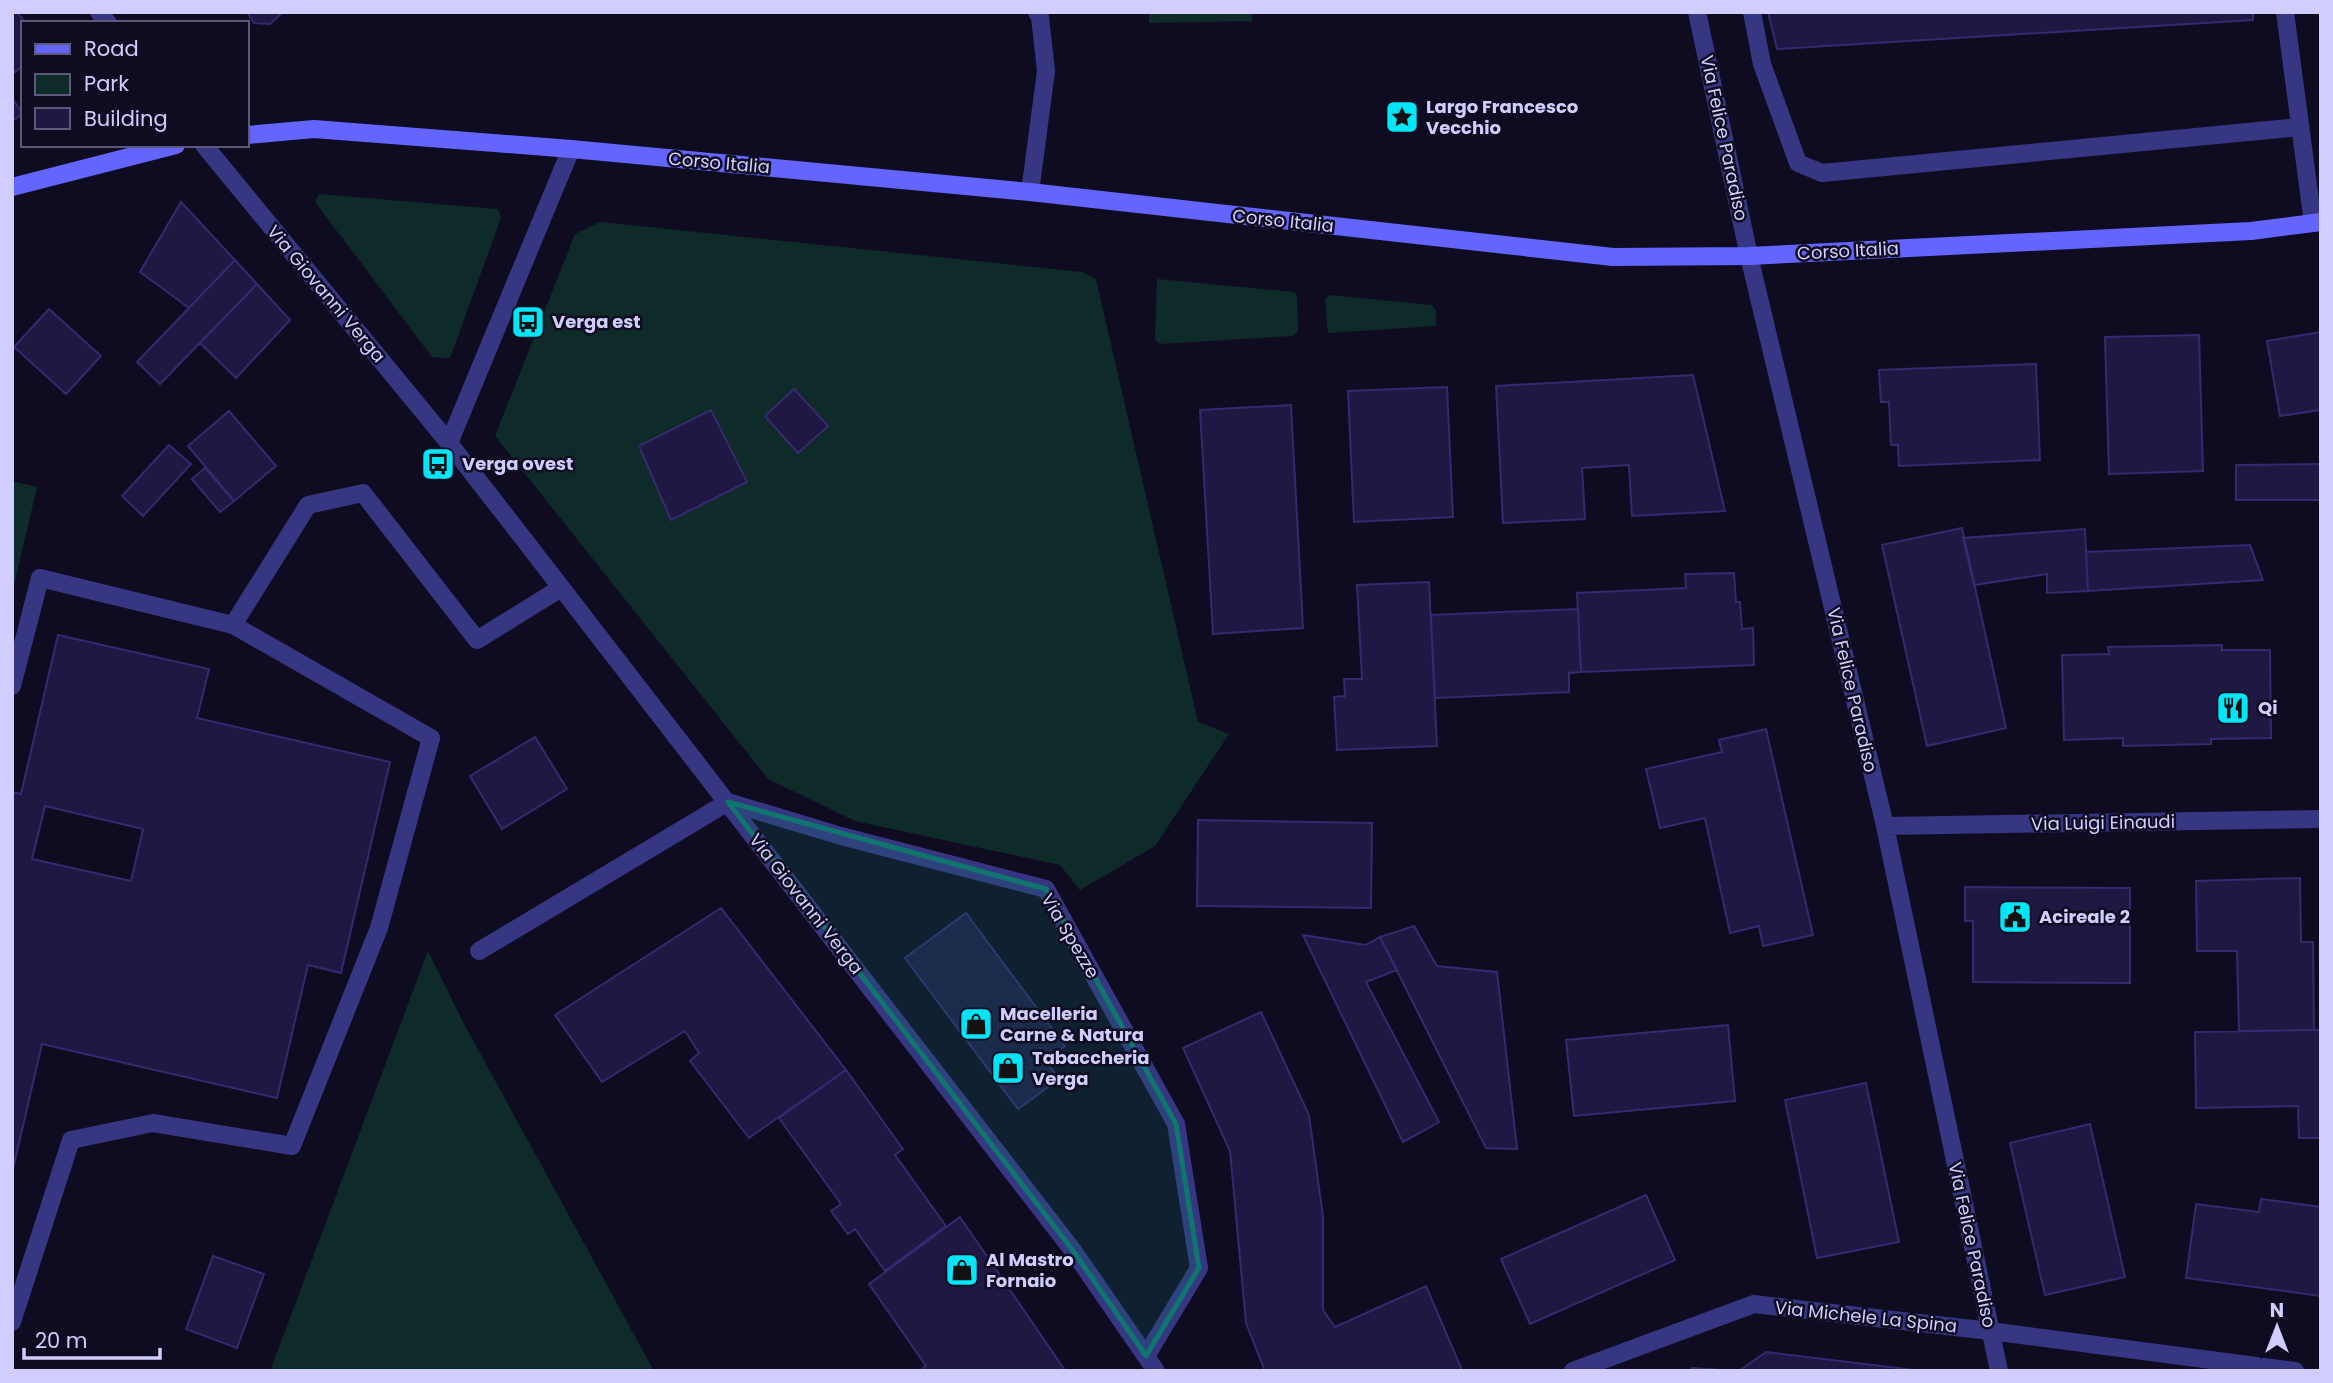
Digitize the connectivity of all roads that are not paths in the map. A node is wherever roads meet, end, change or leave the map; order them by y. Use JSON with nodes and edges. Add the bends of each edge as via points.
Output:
{"nodes":[{"id":1,"x":1037,"y":12,"type":"edge"},
{"id":2,"x":1696,"y":12,"type":"edge"},
{"id":3,"x":1752,"y":12,"type":"edge"},
{"id":4,"x":2285,"y":12,"type":"edge"},
{"id":5,"x":2300,"y":127,"type":"junction"},
{"id":6,"x":248,"y":135,"type":"edge"},
{"id":7,"x":168,"y":147,"type":"edge"},
{"id":8,"x":206,"y":147,"type":"edge"},
{"id":9,"x":571,"y":149,"type":"junction"},
{"id":10,"x":12,"y":187,"type":"edge"},
{"id":11,"x":1030,"y":192,"type":"junction"},
{"id":12,"x":2317,"y":222,"type":"edge"},
{"id":13,"x":1749,"y":256,"type":"junction"},
{"id":14,"x":449,"y":443,"type":"junction"},
{"id":15,"x":561,"y":588,"type":"junction"},
{"id":16,"x":233,"y":625,"type":"junction"},
{"id":17,"x":12,"y":686,"type":"edge"},
{"id":18,"x":728,"y":802,"type":"junction"},
{"id":19,"x":2321,"y":819,"type":"edge"},
{"id":20,"x":1885,"y":827,"type":"junction"},
{"id":21,"x":479,"y":951,"type":"dead end"},
{"id":22,"x":12,"y":1322,"type":"edge"},
{"id":23,"x":1990,"y":1331,"type":"junction"},
{"id":24,"x":1151,"y":1363,"type":"edge"},
{"id":25,"x":2238,"y":1367,"type":"edge"},
{"id":26,"x":1573,"y":1371,"type":"edge"},
{"id":27,"x":1999,"y":1371,"type":"edge"},
{"id":28,"x":2295,"y":1371,"type":"edge"}],
"edges":[{"from":1,"to":11,"type":"street","via":[[1046,71]]},
{"from":2,"to":13,"type":"street","name":"Via Felice Paradiso"},
{"from":3,"to":5,"type":"street","via":[[1762,64],[1798,163],[1822,173]]},
{"from":4,"to":5,"type":"street"},
{"from":5,"to":12,"type":"street"},
{"from":6,"to":9,"type":"street","name":"Corso Italia","via":[[314,129]]},
{"from":7,"to":10,"type":"street"},
{"from":8,"to":14,"type":"street","name":"Via Giovanni Verga"},
{"from":9,"to":11,"type":"street","name":"Corso Italia"},
{"from":9,"to":14,"type":"street"},
{"from":11,"to":13,"type":"street","name":"Corso Italia","via":[[1612,257]]},
{"from":12,"to":13,"type":"street","name":"Corso Italia","via":[[2251,231]]},
{"from":13,"to":20,"type":"street","name":"Via Felice Paradiso"},
{"from":14,"to":15,"type":"street","name":"Via Giovanni Verga"},
{"from":15,"to":16,"type":"street","via":[[477,640],[363,493],[307,505]]},
{"from":15,"to":18,"type":"street","name":"Via Giovanni Verga"},
{"from":16,"to":17,"type":"street","via":[[40,578]]},
{"from":16,"to":22,"type":"street","via":[[430,738],[379,928],[292,1146],[153,1123],[71,1140]]},
{"from":18,"to":21,"type":"street"},
{"from":18,"to":24,"type":"street","name":"Via Giovanni Verga","via":[[1074,1252]]},
{"from":18,"to":24,"type":"street","name":"Via Spezze","via":[[1046,889],[1175,1124],[1199,1268]]},
{"from":19,"to":20,"type":"street","name":"Via Luigi Einaudi"},
{"from":20,"to":23,"type":"street","name":"Via Felice Paradiso"},
{"from":23,"to":25,"type":"street","name":"Via Michele La Spina"},
{"from":23,"to":26,"type":"street","name":"Via Michele La Spina","via":[[1754,1304]]},
{"from":23,"to":27,"type":"street","name":"Via Felice Paradiso"},
{"from":25,"to":28,"type":"street","name":"Via Michele La Spina"}]}
